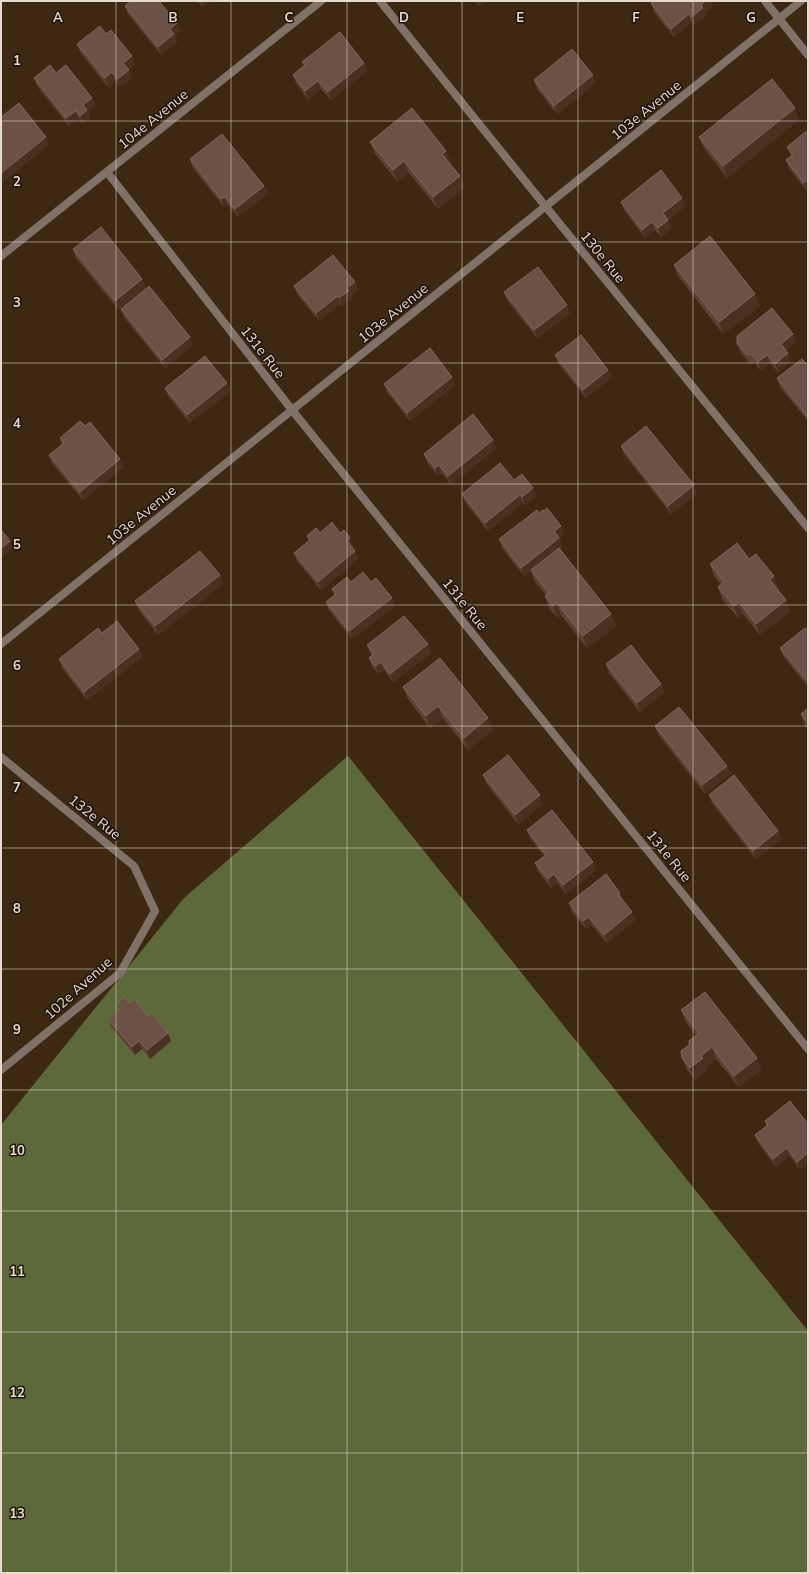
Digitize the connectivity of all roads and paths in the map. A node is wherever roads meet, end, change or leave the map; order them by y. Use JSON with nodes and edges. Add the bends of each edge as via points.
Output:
{"nodes":[{"id":1,"x":320,"y":1,"type":"edge"},
{"id":2,"x":380,"y":1,"type":"edge"},
{"id":3,"x":765,"y":1,"type":"edge"},
{"id":4,"x":801,"y":1,"type":"edge"},
{"id":5,"x":779,"y":19,"type":"junction"},
{"id":6,"x":808,"y":55,"type":"edge"},
{"id":7,"x":107,"y":172,"type":"junction"},
{"id":8,"x":546,"y":206,"type":"junction"},
{"id":9,"x":1,"y":256,"type":"edge"},
{"id":10,"x":292,"y":410,"type":"junction"},
{"id":11,"x":808,"y":528,"type":"edge"},
{"id":12,"x":1,"y":644,"type":"edge"},
{"id":13,"x":1,"y":757,"type":"edge"},
{"id":14,"x":155,"y":911,"type":"joint"},
{"id":15,"x":808,"y":1050,"type":"edge"},
{"id":16,"x":1,"y":1070,"type":"edge"}],
"edges":[{"from":1,"to":7,"type":"street","name":"104e Avenue"},
{"from":2,"to":8,"type":"street","name":"130e Rue"},
{"from":3,"to":5,"type":"street"},
{"from":4,"to":5,"type":"street","name":"103e Avenue"},
{"from":5,"to":6,"type":"street"},
{"from":5,"to":8,"type":"street","name":"103e Avenue"},
{"from":7,"to":9,"type":"street","name":"104e Avenue"},
{"from":7,"to":10,"type":"street","name":"131e Rue"},
{"from":8,"to":10,"type":"street","name":"103e Avenue"},
{"from":8,"to":11,"type":"street","name":"130e Rue"},
{"from":10,"to":12,"type":"street","name":"103e Avenue"},
{"from":10,"to":15,"type":"street","name":"131e Rue"},
{"from":13,"to":14,"type":"street","name":"132e Rue","via":[[134,866]]},
{"from":14,"to":16,"type":"street","name":"102e Avenue","via":[[120,973]]}]}
